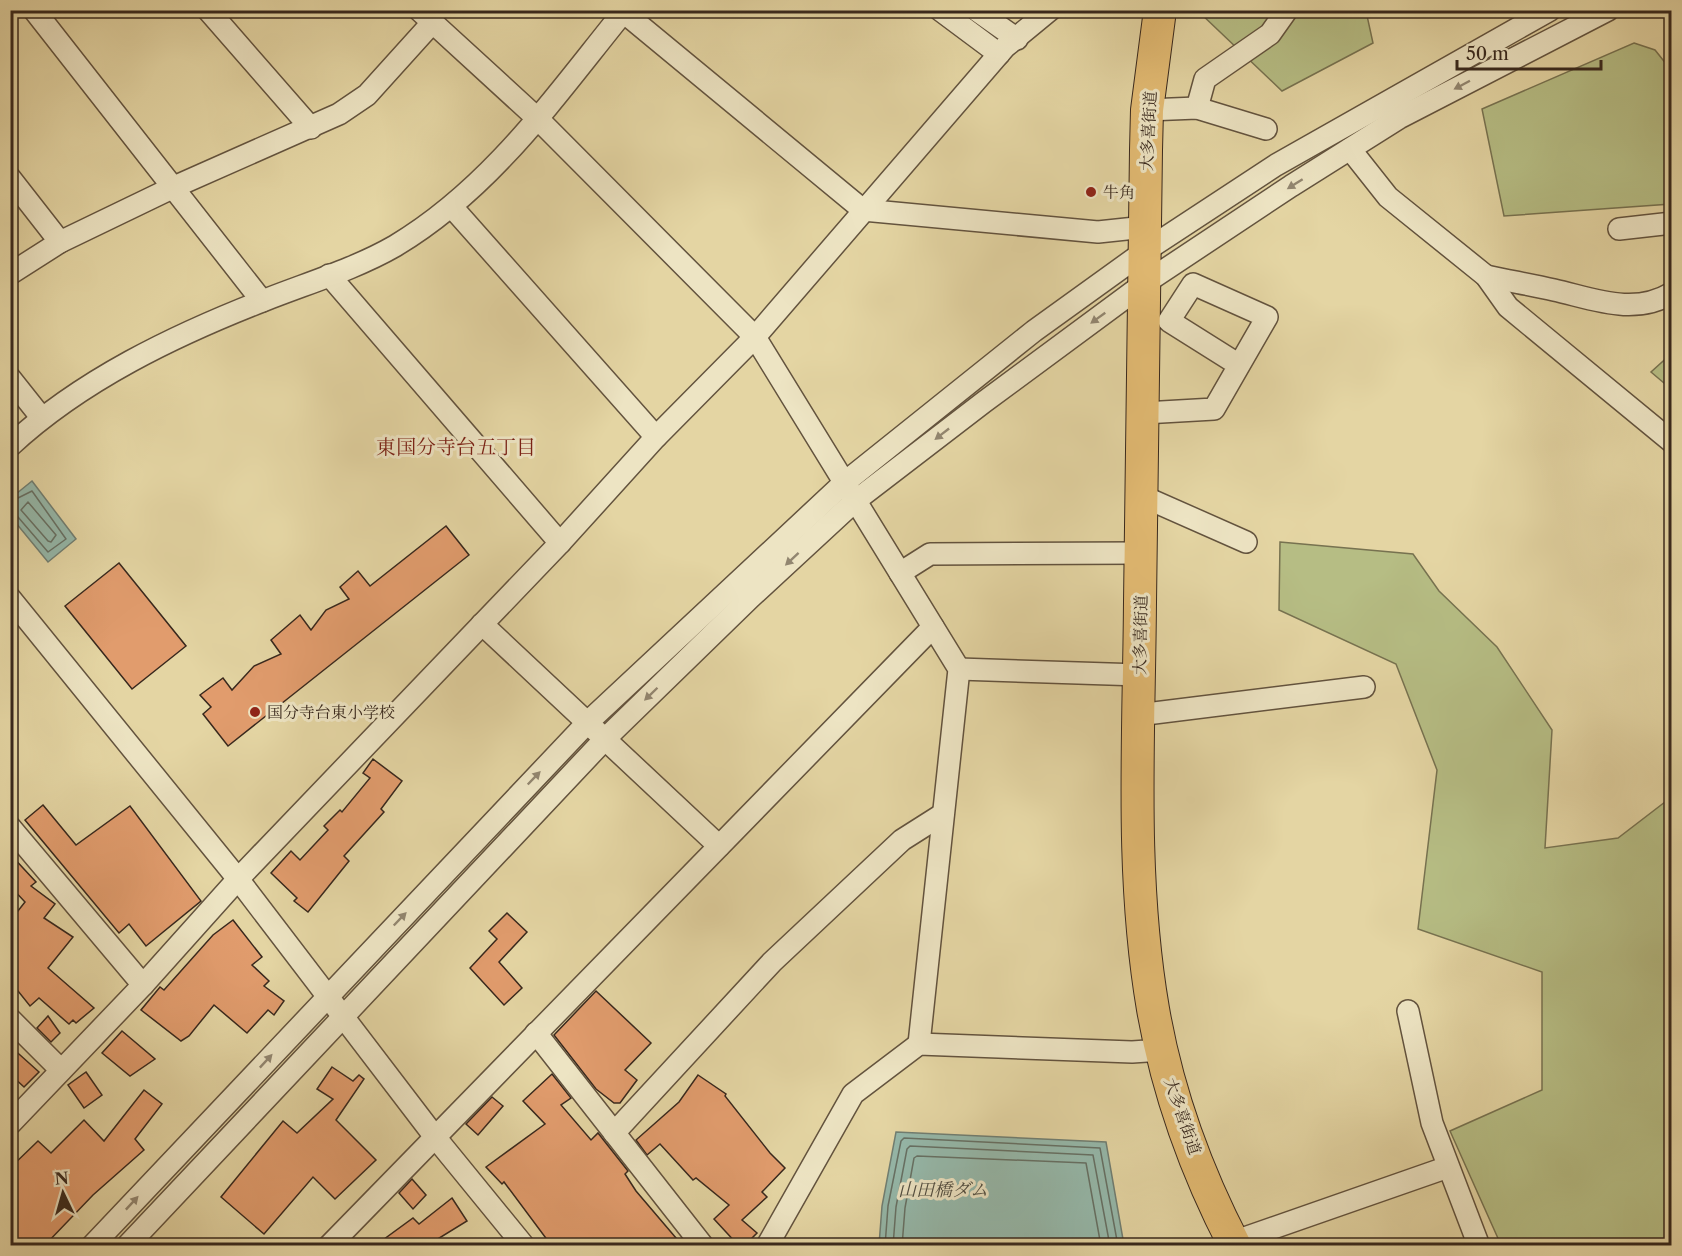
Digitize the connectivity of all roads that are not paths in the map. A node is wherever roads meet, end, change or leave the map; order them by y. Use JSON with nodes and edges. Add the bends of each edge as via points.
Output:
{"nodes":[{"id":1,"x":34,"y":10,"type":"edge"},
{"id":2,"x":208,"y":10,"type":"edge"},
{"id":3,"x":940,"y":10,"type":"edge"},
{"id":4,"x":976,"y":10,"type":"edge"},
{"id":5,"x":1050,"y":10,"type":"edge"},
{"id":6,"x":1160,"y":10,"type":"edge"},
{"id":7,"x":1287,"y":10,"type":"edge"},
{"id":8,"x":1550,"y":10,"type":"edge"},
{"id":9,"x":1608,"y":10,"type":"edge"},
{"id":10,"x":623,"y":11,"type":"edge"},
{"id":11,"x":425,"y":17,"type":"edge"},
{"id":12,"x":1017,"y":39,"type":"junction"},
{"id":13,"x":999,"y":54,"type":"junction"},
{"id":14,"x":1197,"y":108,"type":"junction"},
{"id":15,"x":1148,"y":110,"type":"junction"},
{"id":16,"x":538,"y":119,"type":"junction"},
{"id":17,"x":311,"y":128,"type":"junction"},
{"id":18,"x":1266,"y":129,"type":"dead end"},
{"id":19,"x":1350,"y":149,"type":"junction"},
{"id":20,"x":10,"y":178,"type":"edge"},
{"id":21,"x":174,"y":187,"type":"junction"},
{"id":22,"x":452,"y":207,"type":"junction"},
{"id":23,"x":863,"y":210,"type":"junction"},
{"id":24,"x":1671,"y":223,"type":"edge"},
{"id":25,"x":1619,"y":229,"type":"dead end"},
{"id":26,"x":1145,"y":239,"type":"junction"},
{"id":27,"x":60,"y":242,"type":"junction"},
{"id":28,"x":10,"y":274,"type":"edge"},
{"id":29,"x":328,"y":275,"type":"junction"},
{"id":30,"x":1486,"y":276,"type":"junction"},
{"id":31,"x":1145,"y":283,"type":"junction"},
{"id":32,"x":1671,"y":293,"type":"edge"},
{"id":33,"x":262,"y":301,"type":"junction"},
{"id":34,"x":755,"y":337,"type":"junction"},
{"id":35,"x":1239,"y":365,"type":"dead end"},
{"id":36,"x":10,"y":378,"type":"edge"},
{"id":37,"x":1144,"y":413,"type":"junction"},
{"id":38,"x":41,"y":417,"type":"junction"},
{"id":39,"x":656,"y":437,"type":"junction"},
{"id":40,"x":1671,"y":442,"type":"edge"},
{"id":41,"x":10,"y":446,"type":"edge"},
{"id":42,"x":850,"y":492,"type":"junction"},
{"id":43,"x":1142,"y":496,"type":"junction"},
{"id":44,"x":1246,"y":542,"type":"dead end"},
{"id":45,"x":560,"y":543,"type":"junction"},
{"id":46,"x":1141,"y":553,"type":"junction"},
{"id":47,"x":900,"y":573,"type":"junction"},
{"id":48,"x":10,"y":598,"type":"edge"},
{"id":49,"x":482,"y":624,"type":"junction"},
{"id":50,"x":933,"y":627,"type":"junction"},
{"id":51,"x":959,"y":669,"type":"junction"},
{"id":52,"x":1140,"y":675,"type":"junction"},
{"id":53,"x":1364,"y":687,"type":"dead end"},
{"id":54,"x":1138,"y":715,"type":"junction"},
{"id":55,"x":588,"y":722,"type":"junction"},
{"id":56,"x":606,"y":738,"type":"junction"},
{"id":57,"x":944,"y":814,"type":"junction"},
{"id":58,"x":12,"y":833,"type":"edge"},
{"id":59,"x":719,"y":846,"type":"junction"},
{"id":60,"x":238,"y":879,"type":"junction"},
{"id":61,"x":143,"y":985,"type":"junction"},
{"id":62,"x":326,"y":997,"type":"junction"},
{"id":63,"x":1408,"y":1011,"type":"dead end"},
{"id":64,"x":10,"y":1019,"type":"edge"},
{"id":65,"x":343,"y":1019,"type":"junction"},
{"id":66,"x":536,"y":1033,"type":"junction"},
{"id":67,"x":919,"y":1044,"type":"junction"},
{"id":68,"x":1162,"y":1050,"type":"junction"},
{"id":69,"x":61,"y":1070,"type":"junction"},
{"id":70,"x":10,"y":1124,"type":"edge"},
{"id":71,"x":614,"y":1133,"type":"junction"},
{"id":72,"x":435,"y":1137,"type":"junction"},
{"id":73,"x":1448,"y":1167,"type":"junction"},
{"id":74,"x":337,"y":1243,"type":"edge"},
{"id":75,"x":1234,"y":1244,"type":"edge"},
{"id":76,"x":92,"y":1245,"type":"edge"},
{"id":77,"x":128,"y":1245,"type":"edge"},
{"id":78,"x":525,"y":1245,"type":"edge"},
{"id":79,"x":703,"y":1245,"type":"edge"},
{"id":80,"x":767,"y":1245,"type":"edge"},
{"id":81,"x":1479,"y":1245,"type":"edge"}],
"edges":[{"from":1,"to":21,"type":"street"},
{"from":2,"to":17,"type":"street"},
{"from":3,"to":13,"type":"street"},
{"from":4,"to":12,"type":"street"},
{"from":5,"to":12,"type":"street"},
{"from":6,"to":15,"type":"highway","name":"大多喜街道"},
{"from":7,"to":14,"type":"street","via":[[1270,34],[1205,79]]},
{"from":8,"to":26,"type":"street"},
{"from":9,"to":19,"type":"street","one_way":true,"via":[[1399,118]]},
{"from":10,"to":16,"type":"street"},
{"from":10,"to":23,"type":"street"},
{"from":11,"to":16,"type":"street"},
{"from":11,"to":17,"type":"street","via":[[367,95]]},
{"from":12,"to":13,"type":"street"},
{"from":13,"to":23,"type":"street"},
{"from":14,"to":15,"type":"street"},
{"from":14,"to":18,"type":"street"},
{"from":15,"to":26,"type":"highway","name":"大多喜街道"},
{"from":16,"to":22,"type":"street","via":[[509,153]]},
{"from":16,"to":34,"type":"street"},
{"from":17,"to":21,"type":"street"},
{"from":19,"to":30,"type":"street","via":[[1388,197]]},
{"from":19,"to":31,"type":"street","one_way":true},
{"from":20,"to":27,"type":"street"},
{"from":21,"to":27,"type":"street"},
{"from":21,"to":33,"type":"street"},
{"from":22,"to":29,"type":"street","via":[[393,247]]},
{"from":22,"to":39,"type":"street"},
{"from":23,"to":26,"type":"street"},
{"from":23,"to":34,"type":"street"},
{"from":24,"to":25,"type":"street"},
{"from":26,"to":31,"type":"highway","name":"大多喜街道"},
{"from":26,"to":42,"type":"street"},
{"from":27,"to":28,"type":"street"},
{"from":29,"to":33,"type":"street"},
{"from":29,"to":45,"type":"street"},
{"from":30,"to":32,"type":"street","via":[[1606,303],[1658,301]]},
{"from":30,"to":40,"type":"street","via":[[1508,307]]},
{"from":31,"to":37,"type":"highway","name":"大多喜街道"},
{"from":31,"to":42,"type":"street","one_way":true,"via":[[984,402]]},
{"from":33,"to":38,"type":"street","via":[[183,335]]},
{"from":34,"to":39,"type":"street"},
{"from":34,"to":42,"type":"street"},
{"from":35,"to":37,"type":"street","via":[[1214,409]]},
{"from":36,"to":38,"type":"street"},
{"from":37,"to":43,"type":"highway","name":"大多喜街道"},
{"from":38,"to":41,"type":"street"},
{"from":39,"to":45,"type":"street"},
{"from":42,"to":47,"type":"street"},
{"from":42,"to":55,"type":"street"},
{"from":42,"to":56,"type":"street","one_way":true,"via":[[751,597]]},
{"from":43,"to":44,"type":"street"},
{"from":43,"to":46,"type":"highway","name":"大多喜街道"},
{"from":45,"to":49,"type":"street"},
{"from":46,"to":47,"type":"street","via":[[930,554]]},
{"from":46,"to":52,"type":"highway","name":"大多喜街道"},
{"from":47,"to":50,"type":"street"},
{"from":48,"to":60,"type":"street"},
{"from":49,"to":55,"type":"street"},
{"from":49,"to":60,"type":"street"},
{"from":50,"to":51,"type":"street"},
{"from":50,"to":59,"type":"street"},
{"from":51,"to":52,"type":"street"},
{"from":51,"to":57,"type":"street"},
{"from":52,"to":54,"type":"highway","name":"大多喜街道"},
{"from":53,"to":54,"type":"street"},
{"from":54,"to":68,"type":"highway","name":"大多喜街道","via":[[1142,908],[1147,966]]},
{"from":55,"to":56,"type":"street"},
{"from":62,"to":55,"type":"street","one_way":true},
{"from":56,"to":59,"type":"street"},
{"from":56,"to":65,"type":"street"},
{"from":57,"to":67,"type":"street"},
{"from":57,"to":71,"type":"street","via":[[902,840],[772,962]]},
{"from":58,"to":61,"type":"street"},
{"from":59,"to":66,"type":"street"},
{"from":60,"to":61,"type":"street"},
{"from":60,"to":62,"type":"street"},
{"from":61,"to":69,"type":"street"},
{"from":62,"to":65,"type":"street"},
{"from":76,"to":62,"type":"street","one_way":true},
{"from":63,"to":73,"type":"street","via":[[1432,1123]]},
{"from":64,"to":69,"type":"street"},
{"from":65,"to":72,"type":"street"},
{"from":65,"to":77,"type":"street"},
{"from":66,"to":71,"type":"street"},
{"from":66,"to":72,"type":"street"},
{"from":67,"to":68,"type":"street"},
{"from":67,"to":80,"type":"street","via":[[853,1094]]},
{"from":68,"to":75,"type":"highway","name":"大多喜街道","via":[[1184,1126]]},
{"from":69,"to":70,"type":"street"},
{"from":71,"to":79,"type":"street"},
{"from":72,"to":74,"type":"street"},
{"from":72,"to":78,"type":"street"},
{"from":73,"to":75,"type":"street"},
{"from":73,"to":81,"type":"street"}]}
